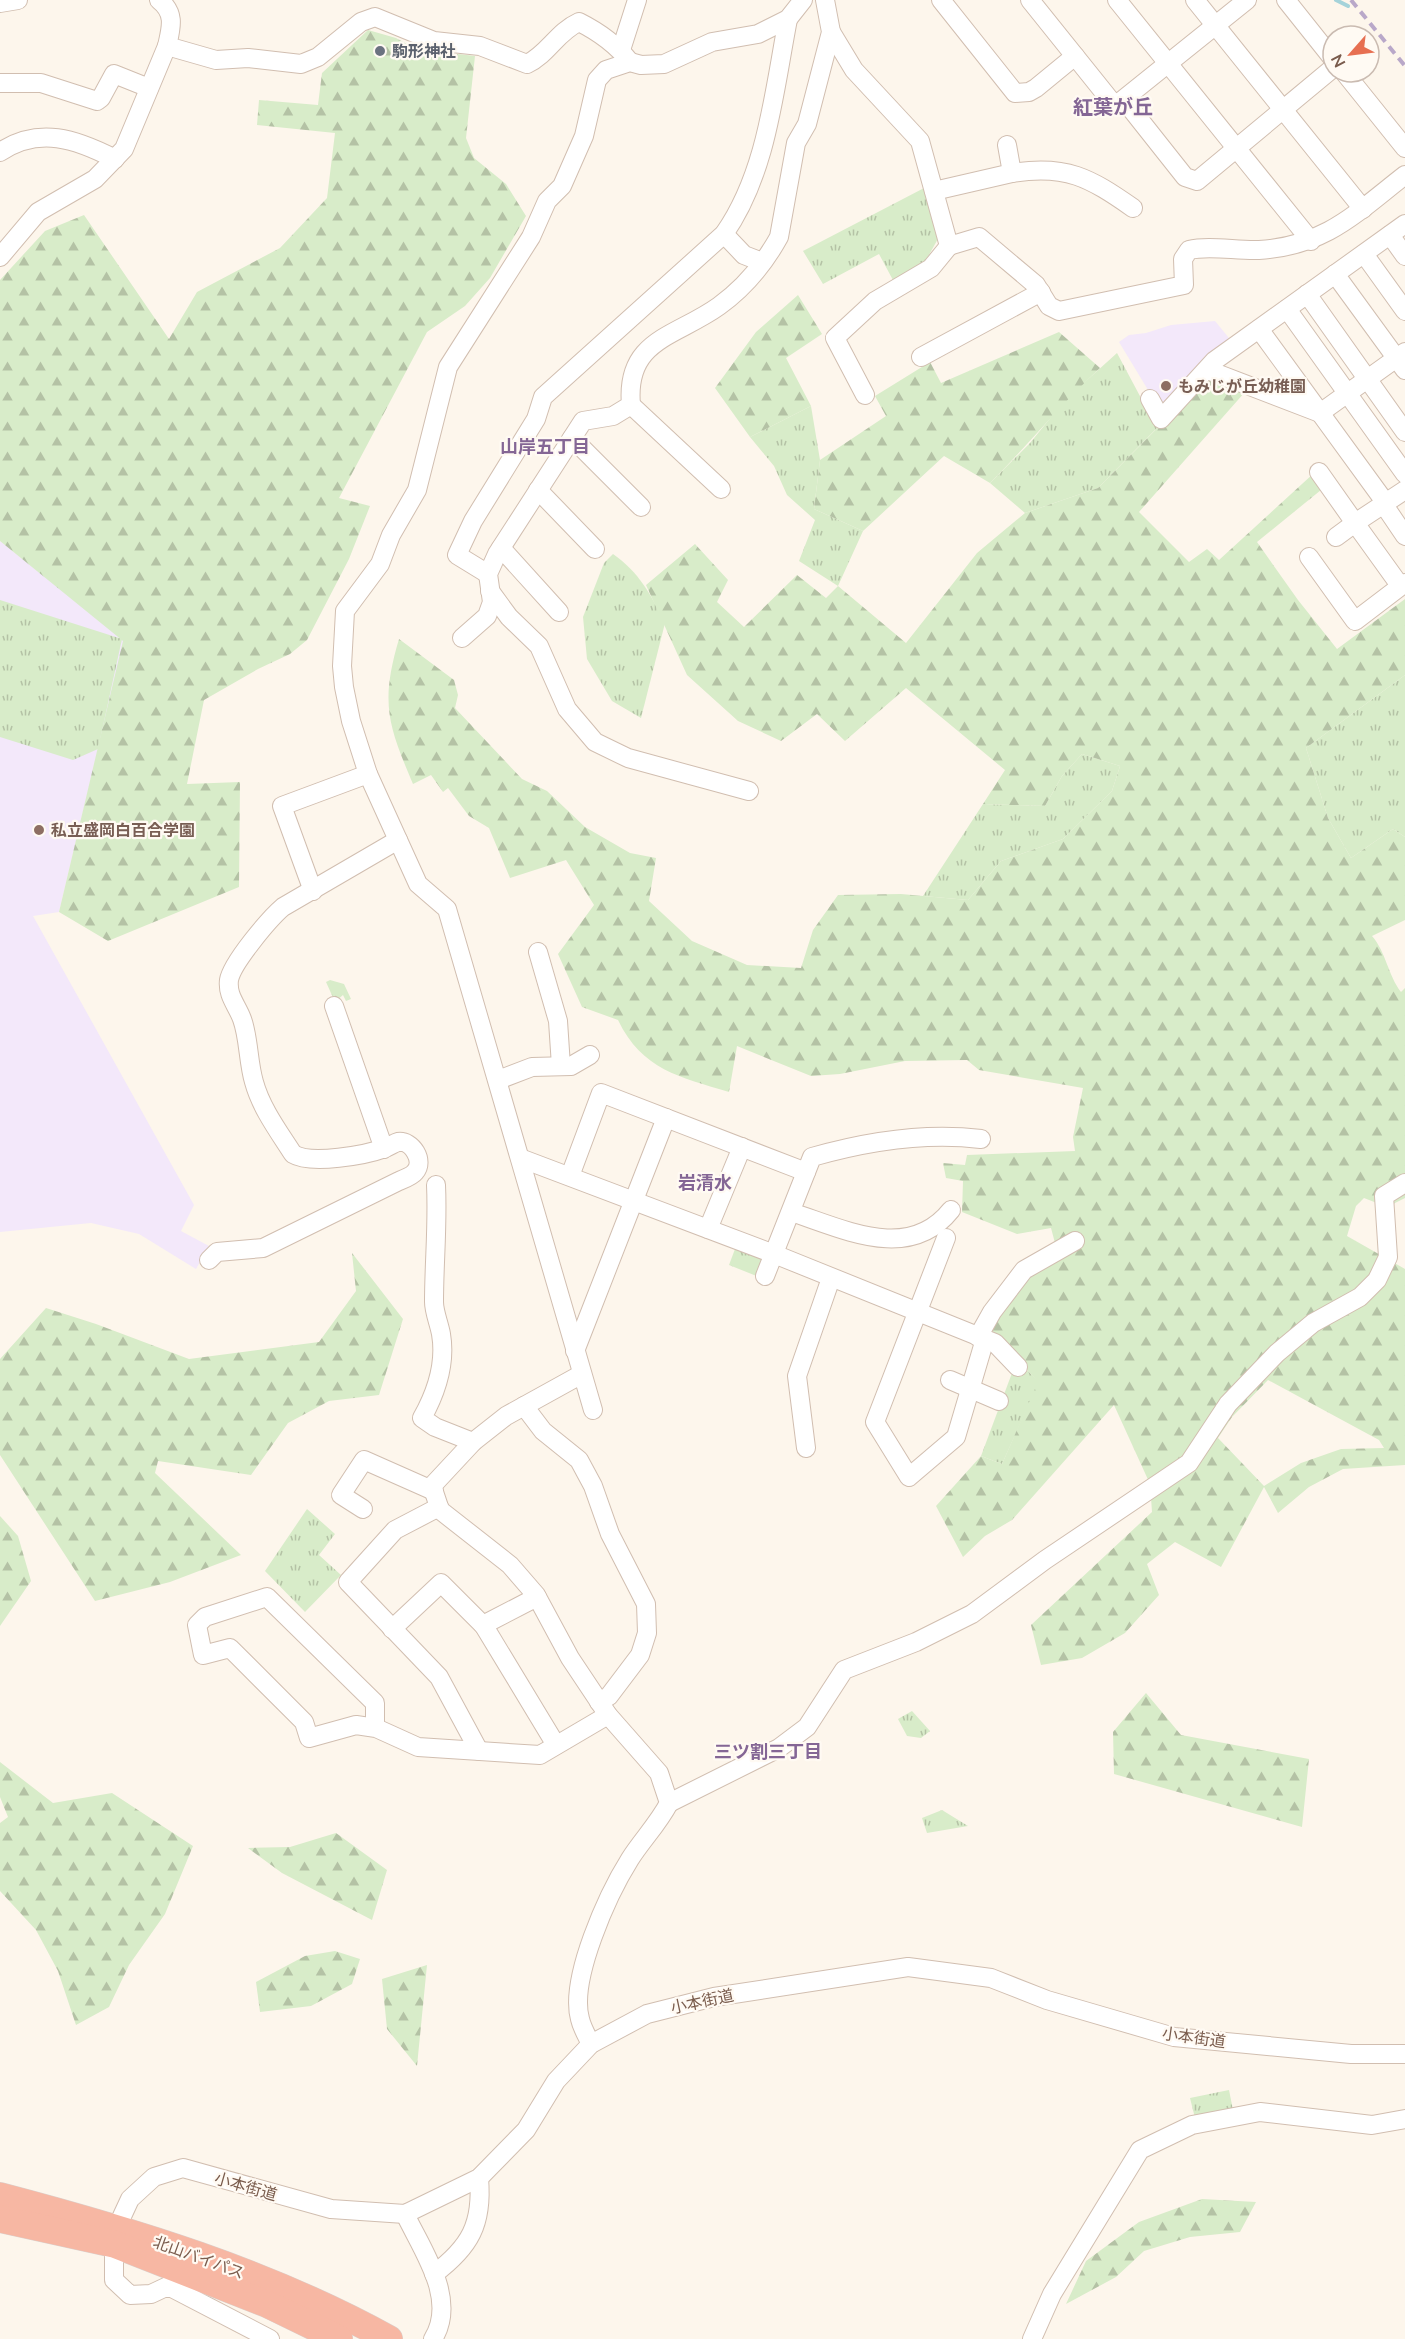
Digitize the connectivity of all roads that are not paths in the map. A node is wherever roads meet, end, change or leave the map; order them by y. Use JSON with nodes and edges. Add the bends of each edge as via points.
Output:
{"nodes":[{"id":1,"x":18,"y":0,"type":"edge"},
{"id":2,"x":159,"y":0,"type":"edge"},
{"id":3,"x":803,"y":0,"type":"edge"},
{"id":4,"x":825,"y":0,"type":"edge"},
{"id":5,"x":940,"y":0,"type":"edge"},
{"id":6,"x":1030,"y":0,"type":"edge"},
{"id":7,"x":1117,"y":0,"type":"edge"},
{"id":8,"x":1196,"y":0,"type":"edge"},
{"id":9,"x":1247,"y":0,"type":"edge"},
{"id":10,"x":1286,"y":0,"type":"edge"},
{"id":11,"x":631,"y":2,"type":"edge"},
{"id":12,"x":0,"y":3,"type":"edge"},
{"id":13,"x":788,"y":19,"type":"junction"},
{"id":14,"x":1216,"y":25,"type":"junction"},
{"id":15,"x":831,"y":32,"type":"junction"},
{"id":16,"x":1321,"y":44,"type":"edge"},
{"id":17,"x":167,"y":46,"type":"junction"},
{"id":18,"x":626,"y":56,"type":"junction"},
{"id":19,"x":1075,"y":57,"type":"junction"},
{"id":20,"x":1168,"y":64,"type":"junction"},
{"id":21,"x":1321,"y":78,"type":"edge"},
{"id":22,"x":0,"y":83,"type":"edge"},
{"id":23,"x":1354,"y":84,"type":"edge"},
{"id":24,"x":149,"y":88,"type":"junction"},
{"id":25,"x":1124,"y":100,"type":"junction"},
{"id":26,"x":1284,"y":109,"type":"junction"},
{"id":27,"x":1007,"y":145,"type":"dead end"},
{"id":28,"x":1236,"y":148,"type":"junction"},
{"id":29,"x":1405,"y":148,"type":"edge"},
{"id":30,"x":0,"y":152,"type":"edge"},
{"id":31,"x":115,"y":159,"type":"junction"},
{"id":32,"x":1012,"y":173,"type":"junction"},
{"id":33,"x":1405,"y":175,"type":"edge"},
{"id":34,"x":934,"y":191,"type":"junction"},
{"id":35,"x":1133,"y":208,"type":"dead end"},
{"id":36,"x":1363,"y":208,"type":"junction"},
{"id":37,"x":1405,"y":224,"type":"edge"},
{"id":38,"x":724,"y":234,"type":"junction"},
{"id":39,"x":1390,"y":236,"type":"junction"},
{"id":40,"x":1311,"y":241,"type":"junction"},
{"id":41,"x":949,"y":246,"type":"junction"},
{"id":42,"x":1364,"y":254,"type":"junction"},
{"id":43,"x":1405,"y":256,"type":"edge"},
{"id":44,"x":0,"y":257,"type":"edge"},
{"id":45,"x":762,"y":262,"type":"junction"},
{"id":46,"x":1335,"y":274,"type":"junction"},
{"id":47,"x":1041,"y":292,"type":"junction"},
{"id":48,"x":1307,"y":294,"type":"junction"},
{"id":49,"x":1287,"y":309,"type":"junction"},
{"id":50,"x":1405,"y":311,"type":"edge"},
{"id":51,"x":1259,"y":329,"type":"junction"},
{"id":52,"x":921,"y":357,"type":"dead end"},
{"id":53,"x":1402,"y":360,"type":"edge"},
{"id":54,"x":1208,"y":370,"type":"junction"},
{"id":55,"x":1368,"y":379,"type":"junction"},
{"id":56,"x":1348,"y":394,"type":"junction"},
{"id":57,"x":865,"y":395,"type":"dead end"},
{"id":58,"x":1150,"y":399,"type":"dead end"},
{"id":59,"x":631,"y":405,"type":"junction"},
{"id":60,"x":1320,"y":413,"type":"junction"},
{"id":61,"x":1405,"y":432,"type":"edge"},
{"id":62,"x":572,"y":438,"type":"junction"},
{"id":63,"x":1319,"y":472,"type":"dead end"},
{"id":64,"x":1405,"y":474,"type":"edge"},
{"id":65,"x":721,"y":489,"type":"dead end"},
{"id":66,"x":538,"y":490,"type":"junction"},
{"id":67,"x":1405,"y":490,"type":"edge"},
{"id":68,"x":1384,"y":504,"type":"junction"},
{"id":69,"x":641,"y":507,"type":"dead end"},
{"id":70,"x":1355,"y":523,"type":"junction"},
{"id":71,"x":1405,"y":536,"type":"edge"},
{"id":72,"x":1336,"y":537,"type":"dead end"},
{"id":73,"x":501,"y":548,"type":"junction"},
{"id":74,"x":595,"y":549,"type":"dead end"},
{"id":75,"x":1310,"y":556,"type":"dead end"},
{"id":76,"x":1400,"y":581,"type":"edge"},
{"id":77,"x":489,"y":583,"type":"junction"},
{"id":78,"x":559,"y":612,"type":"dead end"},
{"id":79,"x":462,"y":638,"type":"dead end"},
{"id":80,"x":368,"y":774,"type":"junction"},
{"id":81,"x":748,"y":791,"type":"dead end"},
{"id":82,"x":398,"y":840,"type":"junction"},
{"id":83,"x":313,"y":891,"type":"junction"},
{"id":84,"x":538,"y":952,"type":"dead end"},
{"id":85,"x":334,"y":1006,"type":"dead end"},
{"id":86,"x":590,"y":1055,"type":"dead end"},
{"id":87,"x":561,"y":1066,"type":"junction"},
{"id":88,"x":498,"y":1080,"type":"junction"},
{"id":89,"x":666,"y":1118,"type":"junction"},
{"id":90,"x":981,"y":1139,"type":"dead end"},
{"id":91,"x":742,"y":1147,"type":"junction"},
{"id":92,"x":384,"y":1149,"type":"junction"},
{"id":93,"x":520,"y":1158,"type":"junction"},
{"id":94,"x":806,"y":1172,"type":"junction"},
{"id":95,"x":570,"y":1176,"type":"junction"},
{"id":96,"x":1405,"y":1183,"type":"edge"},
{"id":97,"x":436,"y":1185,"type":"dead end"},
{"id":98,"x":634,"y":1200,"type":"junction"},
{"id":99,"x":951,"y":1210,"type":"dead end"},
{"id":100,"x":791,"y":1212,"type":"junction"},
{"id":101,"x":708,"y":1228,"type":"junction"},
{"id":102,"x":946,"y":1238,"type":"dead end"},
{"id":103,"x":1075,"y":1241,"type":"dead end"},
{"id":104,"x":774,"y":1254,"type":"junction"},
{"id":105,"x":208,"y":1260,"type":"dead end"},
{"id":106,"x":765,"y":1276,"type":"dead end"},
{"id":107,"x":831,"y":1278,"type":"junction"},
{"id":108,"x":918,"y":1312,"type":"junction"},
{"id":109,"x":981,"y":1338,"type":"junction"},
{"id":110,"x":575,"y":1351,"type":"junction"},
{"id":111,"x":1018,"y":1367,"type":"dead end"},
{"id":112,"x":582,"y":1374,"type":"junction"},
{"id":113,"x":950,"y":1380,"type":"dead end"},
{"id":114,"x":970,"y":1389,"type":"junction"},
{"id":115,"x":999,"y":1401,"type":"dead end"},
{"id":116,"x":524,"y":1406,"type":"junction"},
{"id":117,"x":592,"y":1410,"type":"dead end"},
{"id":118,"x":473,"y":1442,"type":"junction"},
{"id":119,"x":806,"y":1448,"type":"dead end"},
{"id":120,"x":437,"y":1499,"type":"junction"},
{"id":121,"x":363,"y":1509,"type":"dead end"},
{"id":122,"x":537,"y":1597,"type":"junction"},
{"id":123,"x":483,"y":1625,"type":"junction"},
{"id":124,"x":392,"y":1629,"type":"junction"},
{"id":125,"x":603,"y":1709,"type":"junction"},
{"id":126,"x":375,"y":1727,"type":"junction"},
{"id":127,"x":556,"y":1745,"type":"junction"},
{"id":128,"x":479,"y":1750,"type":"junction"},
{"id":129,"x":669,"y":1803,"type":"junction"},
{"id":130,"x":591,"y":2044,"type":"junction"},
{"id":131,"x":1405,"y":2054,"type":"edge"},
{"id":132,"x":1405,"y":2119,"type":"edge"},
{"id":133,"x":479,"y":2178,"type":"junction"},
{"id":134,"x":0,"y":2196,"type":"edge"},
{"id":135,"x":405,"y":2214,"type":"junction"},
{"id":136,"x":0,"y":2219,"type":"edge"},
{"id":137,"x":116,"y":2236,"type":"junction"},
{"id":138,"x":434,"y":2274,"type":"junction"},
{"id":139,"x":258,"y":2337,"type":"edge"},
{"id":140,"x":434,"y":2337,"type":"edge"},
{"id":141,"x":339,"y":2339,"type":"edge"},
{"id":142,"x":389,"y":2339,"type":"edge"},
{"id":143,"x":1032,"y":2339,"type":"edge"}],
"edges":[{"from":1,"to":12,"type":"street"},
{"from":2,"to":17,"type":"street","via":[[170,10],[172,20]]},
{"from":3,"to":13,"type":"street"},
{"from":4,"to":15,"type":"street"},
{"from":5,"to":19,"type":"street","via":[[1015,93],[1036,88]]},
{"from":6,"to":19,"type":"street"},
{"from":7,"to":20,"type":"street"},
{"from":8,"to":14,"type":"street"},
{"from":9,"to":14,"type":"street"},
{"from":10,"to":16,"type":"street"},
{"from":11,"to":18,"type":"street"},
{"from":13,"to":18,"type":"street","via":[[758,34],[712,42],[664,64],[641,65]]},
{"from":13,"to":38,"type":"street","via":[[753,183]]},
{"from":14,"to":20,"type":"street"},
{"from":14,"to":26,"type":"street"},
{"from":15,"to":34,"type":"street","via":[[854,70],[915,133],[926,155]]},
{"from":15,"to":45,"type":"street","via":[[807,124],[796,143],[780,237]]},
{"from":17,"to":18,"type":"street","via":[[216,60],[248,58],[301,64],[318,57],[361,22],[375,17],[434,41],[480,46],[527,64],[536,60],[565,28],[579,22]]},
{"from":17,"to":24,"type":"street"},
{"from":18,"to":80,"type":"street","via":[[597,80],[584,136],[562,186],[547,201],[531,237],[448,367],[417,490],[391,535],[380,564],[345,611],[344,687]]},
{"from":19,"to":25,"type":"street","via":[[1115,106]]},
{"from":20,"to":25,"type":"street"},
{"from":20,"to":28,"type":"street"},
{"from":21,"to":26,"type":"street"},
{"from":22,"to":24,"type":"street","via":[[41,83],[97,101],[114,74]]},
{"from":23,"to":29,"type":"street"},
{"from":24,"to":31,"type":"street","via":[[132,137]]},
{"from":25,"to":28,"type":"street","via":[[1185,177],[1197,181]]},
{"from":26,"to":28,"type":"street"},
{"from":26,"to":36,"type":"street"},
{"from":27,"to":32,"type":"street"},
{"from":28,"to":40,"type":"street"},
{"from":30,"to":31,"type":"street","via":[[20,141],[51,136],[66,138]]},
{"from":31,"to":44,"type":"street","via":[[95,179],[38,212]]},
{"from":32,"to":34,"type":"street"},
{"from":32,"to":35,"type":"street","via":[[1048,168],[1075,173]]},
{"from":33,"to":36,"type":"street"},
{"from":34,"to":41,"type":"street"},
{"from":36,"to":40,"type":"street"},
{"from":37,"to":39,"type":"street"},
{"from":38,"to":45,"type":"street","via":[[744,255]]},
{"from":38,"to":77,"type":"street","via":[[543,397],[536,419],[457,555]]},
{"from":39,"to":42,"type":"street"},
{"from":39,"to":43,"type":"street"},
{"from":40,"to":47,"type":"street","via":[[1280,249],[1189,250],[1183,259],[1184,285],[1059,311],[1050,306]]},
{"from":41,"to":47,"type":"street","via":[[979,237]]},
{"from":41,"to":57,"type":"street","via":[[931,268],[875,301],[835,338]]},
{"from":42,"to":46,"type":"street"},
{"from":42,"to":50,"type":"street"},
{"from":45,"to":59,"type":"street","via":[[746,284],[717,308],[662,337],[639,357],[633,372]]},
{"from":46,"to":48,"type":"street"},
{"from":46,"to":53,"type":"street"},
{"from":47,"to":52,"type":"street"},
{"from":48,"to":49,"type":"street"},
{"from":48,"to":55,"type":"street"},
{"from":49,"to":51,"type":"street"},
{"from":49,"to":56,"type":"street"},
{"from":51,"to":54,"type":"street","via":[[1214,361]]},
{"from":51,"to":60,"type":"street"},
{"from":53,"to":55,"type":"street"},
{"from":54,"to":58,"type":"street","via":[[1161,419]]},
{"from":54,"to":60,"type":"street"},
{"from":55,"to":56,"type":"street"},
{"from":55,"to":61,"type":"street"},
{"from":56,"to":60,"type":"street"},
{"from":56,"to":64,"type":"street"},
{"from":59,"to":62,"type":"street","via":[[613,416],[583,422]]},
{"from":59,"to":65,"type":"street"},
{"from":60,"to":68,"type":"street"},
{"from":62,"to":66,"type":"street"},
{"from":62,"to":69,"type":"street"},
{"from":63,"to":70,"type":"street"},
{"from":66,"to":73,"type":"street"},
{"from":66,"to":74,"type":"street"},
{"from":67,"to":68,"type":"street"},
{"from":68,"to":70,"type":"street"},
{"from":68,"to":71,"type":"street"},
{"from":70,"to":72,"type":"street"},
{"from":70,"to":76,"type":"street"},
{"from":73,"to":77,"type":"street"},
{"from":73,"to":78,"type":"street"},
{"from":75,"to":76,"type":"street","via":[[1355,621]]},
{"from":77,"to":79,"type":"street","via":[[492,602],[487,616]]},
{"from":77,"to":81,"type":"street","via":[[509,617],[539,646],[567,710],[595,742],[628,758]]},
{"from":80,"to":82,"type":"street"},
{"from":80,"to":83,"type":"street","via":[[282,806]]},
{"from":82,"to":83,"type":"street"},
{"from":82,"to":88,"type":"street","via":[[418,884],[447,909]]},
{"from":83,"to":92,"type":"street","via":[[268,920],[229,979],[231,1000],[242,1019],[260,1098],[293,1154],[300,1158],[358,1155]]},
{"from":84,"to":87,"type":"street","via":[[558,1021]]},
{"from":85,"to":92,"type":"street"},
{"from":86,"to":87,"type":"street","via":[[571,1066]]},
{"from":87,"to":88,"type":"street","via":[[532,1067]]},
{"from":88,"to":93,"type":"street"},
{"from":89,"to":91,"type":"street"},
{"from":89,"to":95,"type":"street","via":[[601,1093]]},
{"from":89,"to":98,"type":"street"},
{"from":90,"to":94,"type":"street","via":[[931,1136],[850,1146],[812,1157]]},
{"from":91,"to":94,"type":"street"},
{"from":91,"to":101,"type":"street"},
{"from":92,"to":105,"type":"street","via":[[398,1142],[407,1143],[419,1161],[415,1173],[263,1248],[217,1252]]},
{"from":93,"to":95,"type":"street"},
{"from":93,"to":110,"type":"street"},
{"from":94,"to":100,"type":"street"},
{"from":95,"to":98,"type":"street"},
{"from":96,"to":129,"type":"street","via":[[1384,1196],[1388,1257],[1377,1280],[1360,1298],[1313,1323],[1277,1353],[1228,1404],[1189,1463],[972,1614],[916,1642],[844,1670],[807,1727],[779,1748]]},
{"from":97,"to":118,"type":"street","via":[[434,1304],[442,1366],[422,1418]]},
{"from":98,"to":101,"type":"street"},
{"from":98,"to":110,"type":"street"},
{"from":99,"to":100,"type":"street","via":[[939,1226],[908,1239],[868,1238]]},
{"from":100,"to":104,"type":"street"},
{"from":101,"to":104,"type":"street"},
{"from":102,"to":108,"type":"street"},
{"from":103,"to":109,"type":"street","via":[[1024,1270],[992,1312]]},
{"from":104,"to":106,"type":"street"},
{"from":104,"to":107,"type":"street"},
{"from":107,"to":108,"type":"street"},
{"from":107,"to":119,"type":"street","via":[[797,1376]]},
{"from":108,"to":109,"type":"street"},
{"from":108,"to":114,"type":"street","via":[[875,1422],[909,1477],[956,1437]]},
{"from":109,"to":111,"type":"street","via":[[995,1343]]},
{"from":109,"to":114,"type":"street"},
{"from":110,"to":112,"type":"street"},
{"from":112,"to":116,"type":"street"},
{"from":112,"to":117,"type":"street"},
{"from":113,"to":114,"type":"street"},
{"from":114,"to":115,"type":"street"},
{"from":116,"to":118,"type":"street"},
{"from":116,"to":125,"type":"street","via":[[543,1431],[579,1460],[610,1534],[646,1604],[647,1634],[640,1655]]},
{"from":118,"to":120,"type":"street","via":[[432,1486]]},
{"from":120,"to":121,"type":"street","via":[[364,1460],[341,1495]]},
{"from":120,"to":122,"type":"street","via":[[510,1565]]},
{"from":120,"to":124,"type":"street","via":[[395,1530],[348,1582]]},
{"from":122,"to":123,"type":"street"},
{"from":122,"to":125,"type":"street"},
{"from":123,"to":124,"type":"street","via":[[441,1583]]},
{"from":123,"to":127,"type":"street"},
{"from":124,"to":128,"type":"street","via":[[439,1677]]},
{"from":125,"to":127,"type":"street"},
{"from":125,"to":129,"type":"street","via":[[659,1773]]},
{"from":126,"to":126,"type":"street","via":[[356,1725],[309,1738],[304,1722],[230,1648],[203,1655],[197,1625],[205,1617],[267,1597],[375,1703]]},
{"from":126,"to":128,"type":"street","via":[[418,1748]]},
{"from":127,"to":128,"type":"street","via":[[540,1755]]},
{"from":129,"to":130,"type":"street","via":[[630,1859],[598,1920],[580,1994],[579,2018]]},
{"from":130,"to":131,"type":"street","name":"小本街道","via":[[647,2014],[678,2005],[908,1967],[991,1978],[1047,2000],[1174,2037],[1351,2054]]},
{"from":130,"to":133,"type":"street","name":"小本街道","via":[[556,2081],[526,2130]]},
{"from":132,"to":143,"type":"street","via":[[1372,2125],[1260,2112],[1192,2125],[1140,2150],[1052,2294]]},
{"from":133,"to":135,"type":"street","name":"小本街道"},
{"from":133,"to":138,"type":"street","via":[[481,2203],[472,2234],[458,2256]]},
{"from":134,"to":137,"type":"highway","name":"北山バイパス"},
{"from":135,"to":137,"type":"street","name":"小本街道","via":[[331,2209],[183,2168],[154,2176],[130,2199]]},
{"from":135,"to":138,"type":"street"},
{"from":136,"to":137,"type":"highway","name":"北山バイパス"},
{"from":137,"to":139,"type":"street","via":[[114,2280],[130,2295],[151,2294],[168,2286]]},
{"from":137,"to":141,"type":"highway","name":"北山バイパス"},
{"from":137,"to":142,"type":"highway","name":"北山バイパス","via":[[278,2286]]},
{"from":138,"to":140,"type":"street","via":[[442,2313]]}]}
